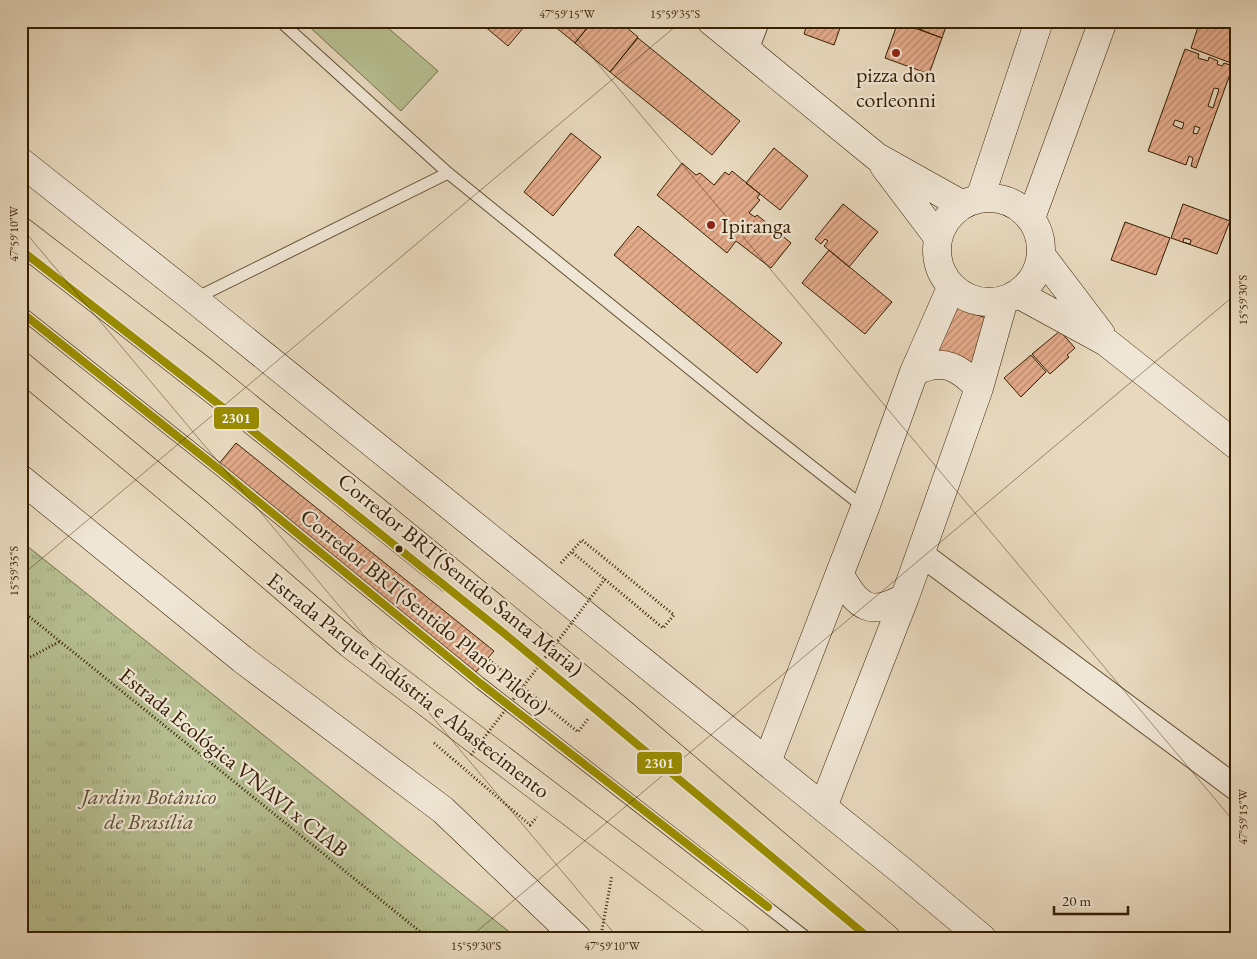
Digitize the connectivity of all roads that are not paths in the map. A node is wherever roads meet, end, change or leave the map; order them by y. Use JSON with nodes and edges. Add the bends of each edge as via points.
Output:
{"nodes":[{"id":1,"x":280,"y":21,"type":"edge"},
{"id":2,"x":711,"y":21,"type":"edge"},
{"id":3,"x":757,"y":21,"type":"edge"},
{"id":4,"x":1039,"y":21,"type":"edge"},
{"id":5,"x":1103,"y":21,"type":"edge"},
{"id":6,"x":746,"y":50,"type":"junction"},
{"id":7,"x":878,"y":157,"type":"junction"},
{"id":8,"x":21,"y":162,"type":"edge"},
{"id":9,"x":448,"y":173,"type":"junction"},
{"id":10,"x":970,"y":201,"type":"junction"},
{"id":11,"x":1031,"y":218,"type":"junction"},
{"id":12,"x":21,"y":230,"type":"edge"},
{"id":13,"x":937,"y":236,"type":"junction"},
{"id":14,"x":21,"y":250,"type":"edge"},
{"id":15,"x":1041,"y":255,"type":"junction"},
{"id":16,"x":951,"y":288,"type":"junction"},
{"id":17,"x":1011,"y":297,"type":"junction"},
{"id":18,"x":194,"y":299,"type":"junction"},
{"id":19,"x":21,"y":312,"type":"edge"},
{"id":20,"x":1106,"y":342,"type":"junction"},
{"id":21,"x":21,"y":366,"type":"edge"},
{"id":22,"x":914,"y":372,"type":"junction"},
{"id":23,"x":979,"y":388,"type":"junction"},
{"id":24,"x":1234,"y":439,"type":"edge"},
{"id":25,"x":21,"y":479,"type":"edge"},
{"id":26,"x":865,"y":508,"type":"junction"},
{"id":27,"x":920,"y":553,"type":"junction"},
{"id":28,"x":840,"y":575,"type":"junction"},
{"id":29,"x":905,"y":597,"type":"junction"},
{"id":30,"x":767,"y":762,"type":"junction"},
{"id":31,"x":1236,"y":788,"type":"edge"},
{"id":32,"x":823,"y":807,"type":"junction"},
{"id":33,"x":576,"y":938,"type":"edge"},
{"id":34,"x":736,"y":938,"type":"edge"},
{"id":35,"x":807,"y":938,"type":"edge"},
{"id":36,"x":869,"y":938,"type":"edge"},
{"id":37,"x":886,"y":938,"type":"edge"},
{"id":38,"x":982,"y":938,"type":"edge"}],
"edges":[{"from":1,"to":9,"type":"lane"},
{"from":2,"to":6,"type":"street"},
{"from":3,"to":6,"type":"street"},
{"from":4,"to":10,"type":"street"},
{"from":5,"to":11,"type":"street"},
{"from":6,"to":7,"type":"street"},
{"from":7,"to":10,"type":"street"},
{"from":7,"to":13,"type":"street"},
{"from":8,"to":18,"type":"street"},
{"from":9,"to":18,"type":"lane"},
{"from":9,"to":26,"type":"lane"},
{"from":10,"to":11,"type":"street","via":[[999,198],[1017,205]]},
{"from":10,"to":13,"type":"street","via":[[946,218]]},
{"from":11,"to":15,"type":"street","via":[[1040,236]]},
{"from":12,"to":37,"type":"highway","via":[[202,370],[389,522],[622,713]]},
{"from":13,"to":16,"type":"street","via":[[937,264]]},
{"from":14,"to":36,"type":"lane","name":"Corredor BRT(Sentido Santa Maria)","via":[[511,639]]},
{"from":15,"to":17,"type":"street","via":[[1034,277]]},
{"from":15,"to":20,"type":"street"},
{"from":16,"to":17,"type":"street","via":[[976,301]]},
{"from":16,"to":22,"type":"street"},
{"from":17,"to":20,"type":"street"},
{"from":17,"to":23,"type":"street"},
{"from":18,"to":30,"type":"street"},
{"from":19,"to":35,"type":"lane","name":"Corredor BRT(Sentido Plano Piloto)","via":[[480,683]]},
{"from":20,"to":24,"type":"street"},
{"from":21,"to":34,"type":"highway","name":"Estrada Parque Indústria e Abastecimento","via":[[350,644]]},
{"from":22,"to":23,"type":"street","via":[[937,364],[950,366],[960,370]]},
{"from":22,"to":26,"type":"street"},
{"from":23,"to":27,"type":"street"},
{"from":25,"to":33,"type":"street","via":[[242,659],[443,810]]},
{"from":26,"to":28,"type":"street"},
{"from":27,"to":29,"type":"street"},
{"from":27,"to":31,"type":"street"},
{"from":28,"to":29,"type":"street","via":[[853,597],[872,608],[891,605]]},
{"from":28,"to":30,"type":"street"},
{"from":29,"to":32,"type":"street"},
{"from":30,"to":32,"type":"street"},
{"from":32,"to":38,"type":"street"}]}
